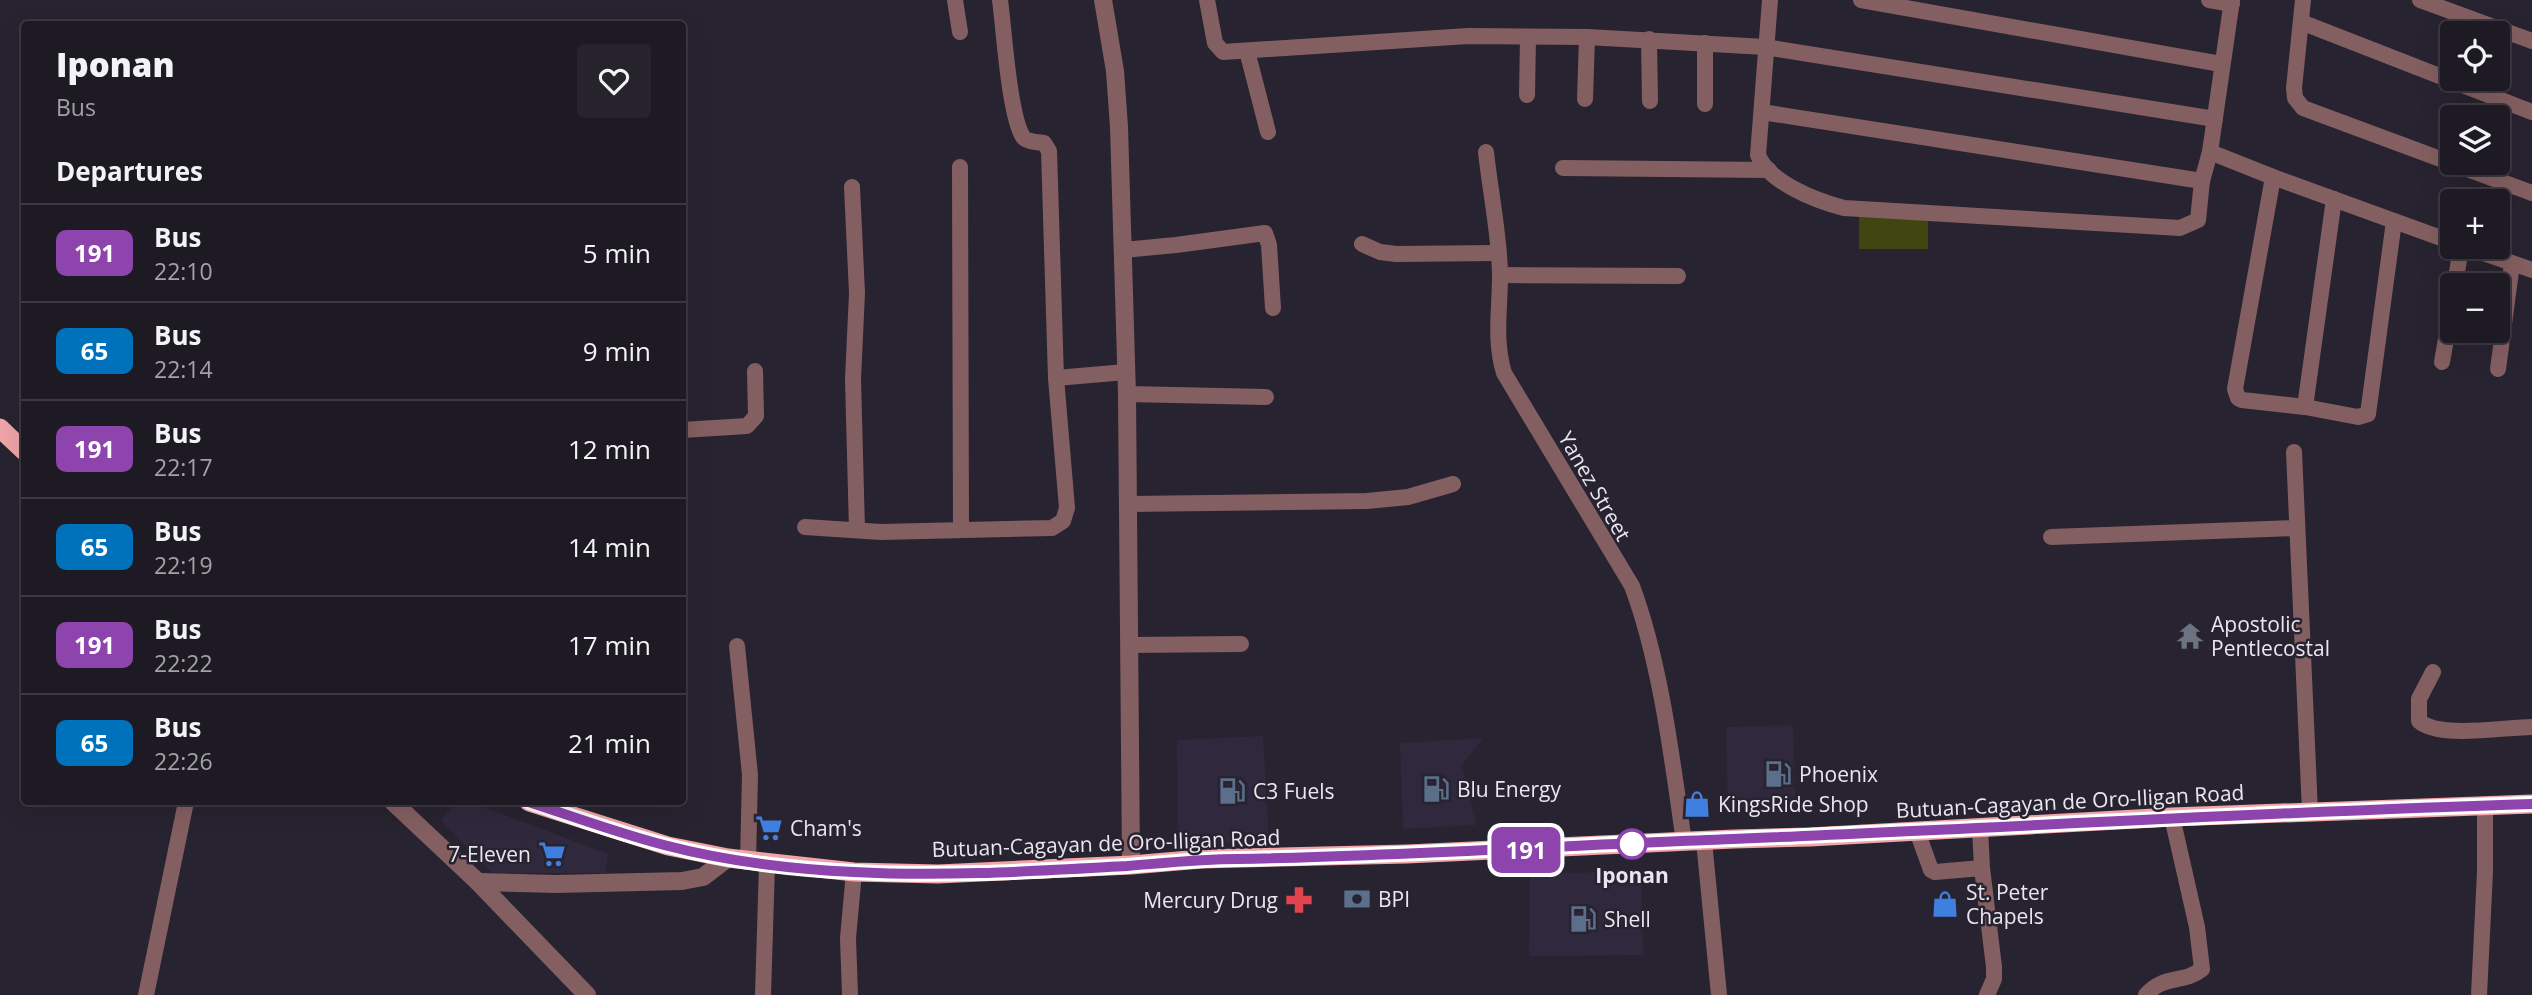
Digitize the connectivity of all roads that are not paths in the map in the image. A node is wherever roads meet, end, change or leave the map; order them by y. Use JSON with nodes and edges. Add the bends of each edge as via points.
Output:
{"nodes":[{"id":1,"x":955,"y":0,"type":"edge"},
{"id":2,"x":1000,"y":0,"type":"edge"},
{"id":3,"x":1103,"y":0,"type":"edge"},
{"id":4,"x":1206,"y":0,"type":"edge"},
{"id":5,"x":1770,"y":0,"type":"edge"},
{"id":6,"x":1861,"y":0,"type":"edge"},
{"id":7,"x":2209,"y":0,"type":"edge"},
{"id":8,"x":2303,"y":0,"type":"edge"},
{"id":9,"x":2420,"y":0,"type":"edge"},
{"id":10,"x":2232,"y":2,"type":"edge"},
{"id":11,"x":2301,"y":22,"type":"junction"},
{"id":12,"x":960,"y":32,"type":"dead end"},
{"id":13,"x":1587,"y":37,"type":"junction"},
{"id":14,"x":1528,"y":38,"type":"junction"},
{"id":15,"x":1648,"y":40,"type":"junction"},
{"id":16,"x":2532,"y":41,"type":"edge"},
{"id":17,"x":1705,"y":43,"type":"junction"},
{"id":18,"x":1765,"y":47,"type":"junction"},
{"id":19,"x":1247,"y":51,"type":"junction"},
{"id":20,"x":2221,"y":64,"type":"junction"},
{"id":21,"x":1527,"y":95,"type":"dead end"},
{"id":22,"x":1585,"y":99,"type":"dead end"},
{"id":23,"x":1650,"y":101,"type":"dead end"},
{"id":24,"x":1705,"y":104,"type":"dead end"},
{"id":25,"x":1762,"y":112,"type":"junction"},
{"id":26,"x":2532,"y":112,"type":"edge"},
{"id":27,"x":2215,"y":119,"type":"junction"},
{"id":28,"x":1268,"y":132,"type":"dead end"},
{"id":29,"x":1486,"y":152,"type":"dead end"},
{"id":30,"x":2210,"y":152,"type":"junction"},
{"id":31,"x":960,"y":167,"type":"dead end"},
{"id":32,"x":1563,"y":168,"type":"dead end"},
{"id":33,"x":1769,"y":170,"type":"junction"},
{"id":34,"x":2273,"y":177,"type":"junction"},
{"id":35,"x":2202,"y":181,"type":"junction"},
{"id":36,"x":852,"y":187,"type":"dead end"},
{"id":37,"x":2532,"y":193,"type":"edge"},
{"id":38,"x":2334,"y":199,"type":"junction"},
{"id":39,"x":2394,"y":221,"type":"junction"},
{"id":40,"x":2440,"y":238,"type":"edge"},
{"id":41,"x":1362,"y":244,"type":"dead end"},
{"id":42,"x":1123,"y":250,"type":"junction"},
{"id":43,"x":1498,"y":253,"type":"junction"},
{"id":44,"x":2498,"y":259,"type":"edge"},
{"id":45,"x":2512,"y":264,"type":"junction"},
{"id":46,"x":2532,"y":270,"type":"edge"},
{"id":47,"x":1500,"y":275,"type":"junction"},
{"id":48,"x":1678,"y":276,"type":"dead end"},
{"id":49,"x":1273,"y":308,"type":"dead end"},
{"id":50,"x":2445,"y":343,"type":"edge"},
{"id":51,"x":2442,"y":362,"type":"dead end"},
{"id":52,"x":2498,"y":369,"type":"dead end"},
{"id":53,"x":755,"y":371,"type":"dead end"},
{"id":54,"x":1126,"y":372,"type":"junction"},
{"id":55,"x":1056,"y":378,"type":"junction"},
{"id":56,"x":1127,"y":394,"type":"junction"},
{"id":57,"x":1266,"y":397,"type":"dead end"},
{"id":58,"x":2305,"y":407,"type":"junction"},
{"id":59,"x":0,"y":428,"type":"edge"},
{"id":60,"x":686,"y":430,"type":"edge"},
{"id":61,"x":21,"y":448,"type":"edge"},
{"id":62,"x":2294,"y":452,"type":"dead end"},
{"id":63,"x":1453,"y":484,"type":"dead end"},
{"id":64,"x":1128,"y":504,"type":"junction"},
{"id":65,"x":806,"y":527,"type":"dead end"},
{"id":66,"x":2297,"y":528,"type":"junction"},
{"id":67,"x":857,"y":530,"type":"junction"},
{"id":68,"x":961,"y":530,"type":"junction"},
{"id":69,"x":2051,"y":537,"type":"dead end"},
{"id":70,"x":1241,"y":643,"type":"dead end"},
{"id":71,"x":1129,"y":645,"type":"junction"},
{"id":72,"x":737,"y":646,"type":"dead end"},
{"id":73,"x":2433,"y":672,"type":"dead end"},
{"id":74,"x":2532,"y":727,"type":"edge"},
{"id":75,"x":2532,"y":804,"type":"edge"},
{"id":76,"x":181,"y":805,"type":"edge"},
{"id":77,"x":396,"y":805,"type":"edge"},
{"id":78,"x":538,"y":805,"type":"edge"},
{"id":79,"x":2484,"y":806,"type":"junction"},
{"id":80,"x":2309,"y":812,"type":"junction"},
{"id":81,"x":2172,"y":817,"type":"junction"},
{"id":82,"x":1980,"y":828,"type":"junction"},
{"id":83,"x":1917,"y":831,"type":"junction"},
{"id":84,"x":1704,"y":841,"type":"junction"},
{"id":85,"x":1684,"y":842,"type":"junction"},
{"id":86,"x":728,"y":859,"type":"junction"},
{"id":87,"x":758,"y":863,"type":"junction"},
{"id":88,"x":1131,"y":865,"type":"junction"},
{"id":89,"x":1982,"y":868,"type":"junction"},
{"id":90,"x":854,"y":872,"type":"junction"},
{"id":91,"x":478,"y":881,"type":"junction"},
{"id":92,"x":146,"y":995,"type":"edge"},
{"id":93,"x":587,"y":995,"type":"edge"},
{"id":94,"x":763,"y":995,"type":"edge"},
{"id":95,"x":850,"y":995,"type":"edge"},
{"id":96,"x":1719,"y":995,"type":"edge"},
{"id":97,"x":1987,"y":995,"type":"edge"},
{"id":98,"x":2146,"y":995,"type":"edge"},
{"id":99,"x":2479,"y":995,"type":"edge"}],
"edges":[{"from":1,"to":12,"type":"street"},
{"from":2,"to":55,"type":"street","via":[[1015,111],[1028,141],[1044,143],[1049,151]]},
{"from":3,"to":42,"type":"street","via":[[1115,71]]},
{"from":4,"to":19,"type":"street","via":[[1218,49]]},
{"from":5,"to":18,"type":"street"},
{"from":6,"to":20,"type":"street"},
{"from":7,"to":10,"type":"street"},
{"from":8,"to":11,"type":"street"},
{"from":9,"to":16,"type":"street"},
{"from":10,"to":20,"type":"street"},
{"from":11,"to":26,"type":"street"},
{"from":11,"to":37,"type":"street","via":[[2294,88],[2303,108]]},
{"from":13,"to":14,"type":"street"},
{"from":13,"to":15,"type":"street"},
{"from":13,"to":22,"type":"street"},
{"from":14,"to":19,"type":"street","via":[[1468,36]]},
{"from":14,"to":21,"type":"street"},
{"from":15,"to":17,"type":"street"},
{"from":15,"to":23,"type":"street"},
{"from":17,"to":18,"type":"street"},
{"from":17,"to":24,"type":"street"},
{"from":18,"to":25,"type":"street"},
{"from":18,"to":27,"type":"street"},
{"from":19,"to":28,"type":"street"},
{"from":20,"to":27,"type":"street"},
{"from":25,"to":33,"type":"street","via":[[1758,155]]},
{"from":25,"to":35,"type":"street"},
{"from":27,"to":30,"type":"street"},
{"from":29,"to":43,"type":"street","name":"Yanez Street"},
{"from":30,"to":34,"type":"street"},
{"from":30,"to":35,"type":"street"},
{"from":31,"to":68,"type":"street"},
{"from":32,"to":33,"type":"street"},
{"from":33,"to":35,"type":"street","via":[[1804,194],[1844,208],[2180,228],[2198,220]]},
{"from":34,"to":38,"type":"street"},
{"from":34,"to":58,"type":"street","via":[[2235,390],[2242,400]]},
{"from":36,"to":67,"type":"street"},
{"from":38,"to":39,"type":"street"},
{"from":38,"to":58,"type":"street"},
{"from":39,"to":40,"type":"street"},
{"from":39,"to":58,"type":"street","via":[[2368,414],[2358,417]]},
{"from":41,"to":43,"type":"street","via":[[1396,254]]},
{"from":42,"to":49,"type":"street","via":[[1265,233]]},
{"from":42,"to":54,"type":"street"},
{"from":43,"to":47,"type":"street","name":"Yanez Street"},
{"from":44,"to":45,"type":"street"},
{"from":45,"to":46,"type":"street"},
{"from":45,"to":52,"type":"street"},
{"from":47,"to":48,"type":"street"},
{"from":47,"to":85,"type":"street","name":"Yanez Street","via":[[1497,344],[1504,373],[1632,586],[1643,617]]},
{"from":50,"to":51,"type":"street"},
{"from":53,"to":60,"type":"street","via":[[756,416],[747,426]]},
{"from":54,"to":55,"type":"street"},
{"from":54,"to":56,"type":"street"},
{"from":55,"to":68,"type":"street","via":[[1067,508],[1063,521],[1052,528]]},
{"from":56,"to":57,"type":"street"},
{"from":56,"to":64,"type":"street"},
{"from":59,"to":61,"type":"highway"},
{"from":62,"to":66,"type":"street"},
{"from":63,"to":64,"type":"street","via":[[1408,497],[1367,501]]},
{"from":64,"to":71,"type":"street"},
{"from":65,"to":67,"type":"street"},
{"from":66,"to":69,"type":"street"},
{"from":66,"to":80,"type":"street"},
{"from":67,"to":68,"type":"street"},
{"from":70,"to":71,"type":"street"},
{"from":71,"to":88,"type":"street"},
{"from":72,"to":87,"type":"street"},
{"from":73,"to":74,"type":"street","via":[[2419,699],[2419,721],[2426,727],[2451,731]]},
{"from":75,"to":79,"type":"highway","name":"Butuan-Cagayan de Oro-Iligan Road"},
{"from":76,"to":92,"type":"street"},
{"from":77,"to":91,"type":"street"},
{"from":78,"to":86,"type":"highway","name":"Butuan-Cagayan de Oro-Iligan Road","via":[[615,831]]},
{"from":79,"to":80,"type":"highway","name":"Butuan-Cagayan de Oro-Iligan Road"},
{"from":79,"to":99,"type":"street"},
{"from":80,"to":81,"type":"highway","name":"Butuan-Cagayan de Oro-Iligan Road"},
{"from":81,"to":82,"type":"highway","name":"Butuan-Cagayan de Oro-Iligan Road"},
{"from":81,"to":98,"type":"street","via":[[2202,969],[2194,976],[2156,984]]},
{"from":82,"to":83,"type":"highway","name":"Butuan-Cagayan de Oro-Iligan Road"},
{"from":82,"to":89,"type":"street"},
{"from":83,"to":84,"type":"highway","name":"Butuan-Cagayan de Oro-Iligan Road"},
{"from":83,"to":89,"type":"street","via":[[1931,870]]},
{"from":84,"to":85,"type":"highway","name":"Butuan-Cagayan de Oro-Iligan Road"},
{"from":84,"to":96,"type":"street"},
{"from":85,"to":88,"type":"highway","name":"Butuan-Cagayan de Oro-Iligan Road"},
{"from":86,"to":87,"type":"highway","name":"Butuan-Cagayan de Oro-Iligan Road"},
{"from":86,"to":91,"type":"street","via":[[703,877],[682,881]]},
{"from":87,"to":90,"type":"highway","name":"Butuan-Cagayan de Oro-Iligan Road"},
{"from":87,"to":94,"type":"street","via":[[767,927]]},
{"from":88,"to":90,"type":"highway","name":"Butuan-Cagayan de Oro-Iligan Road","via":[[938,874]]},
{"from":89,"to":97,"type":"street","via":[[1994,967]]},
{"from":90,"to":95,"type":"street","via":[[848,938]]},
{"from":91,"to":93,"type":"street"}]}
